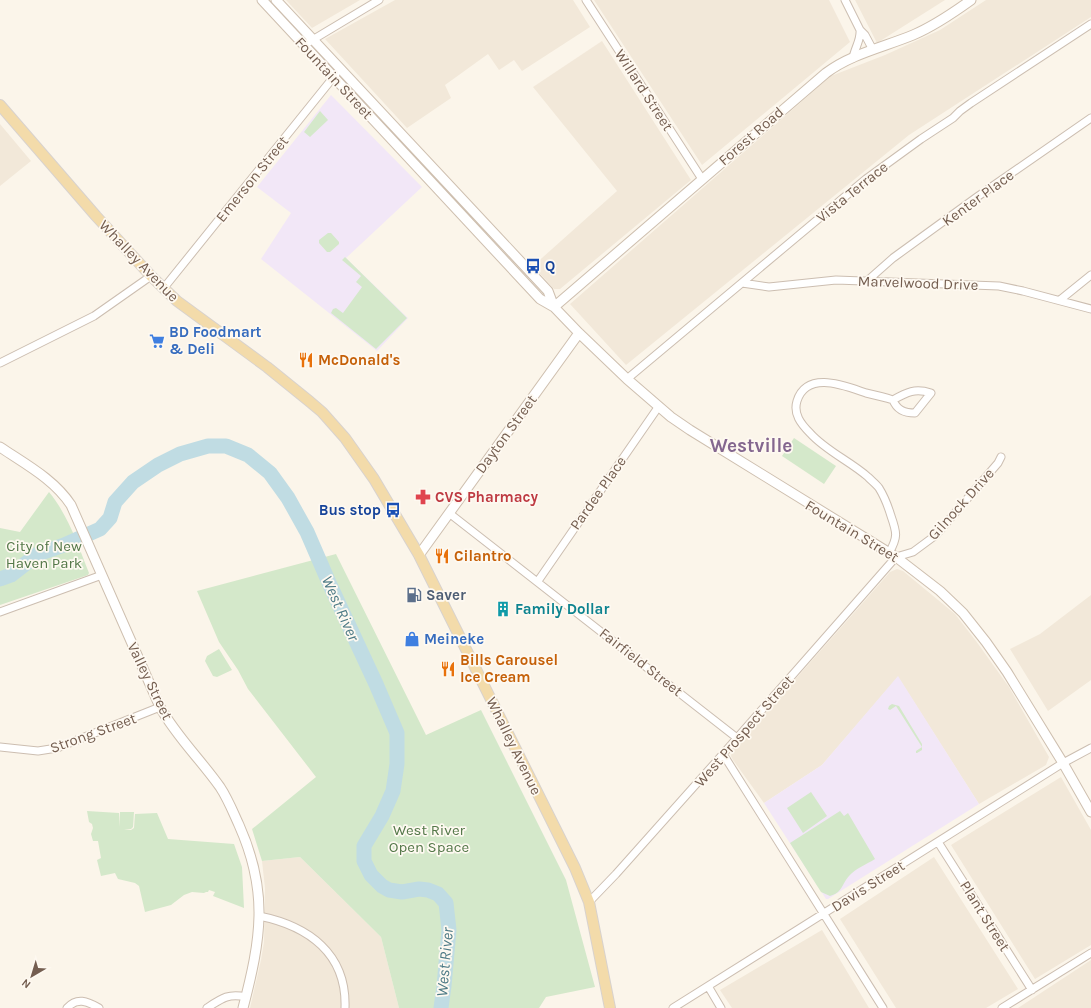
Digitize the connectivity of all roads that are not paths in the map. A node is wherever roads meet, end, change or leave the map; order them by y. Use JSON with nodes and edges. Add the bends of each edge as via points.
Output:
{"nodes":[{"id":1,"x":262,"y":0,"type":"edge"},
{"id":2,"x":276,"y":0,"type":"edge"},
{"id":3,"x":379,"y":0,"type":"edge"},
{"id":4,"x":586,"y":0,"type":"edge"},
{"id":5,"x":845,"y":0,"type":"edge"},
{"id":6,"x":971,"y":0,"type":"edge"},
{"id":7,"x":1091,"y":24,"type":"edge"},
{"id":8,"x":860,"y":30,"type":"junction"},
{"id":9,"x":313,"y":40,"type":"junction"},
{"id":10,"x":304,"y":45,"type":"junction"},
{"id":11,"x":873,"y":50,"type":"junction"},
{"id":12,"x":853,"y":58,"type":"junction"},
{"id":13,"x":340,"y":69,"type":"junction"},
{"id":14,"x":334,"y":77,"type":"junction"},
{"id":15,"x":0,"y":105,"type":"edge"},
{"id":16,"x":1091,"y":118,"type":"edge"},
{"id":17,"x":414,"y":149,"type":"junction"},
{"id":18,"x":406,"y":156,"type":"junction"},
{"id":19,"x":702,"y":179,"type":"junction"},
{"id":20,"x":492,"y":232,"type":"junction"},
{"id":21,"x":484,"y":240,"type":"junction"},
{"id":22,"x":1091,"y":275,"type":"edge"},
{"id":23,"x":151,"y":276,"type":"junction"},
{"id":24,"x":866,"y":281,"type":"junction"},
{"id":25,"x":742,"y":283,"type":"junction"},
{"id":26,"x":163,"y":289,"type":"junction"},
{"id":27,"x":1060,"y":300,"type":"junction"},
{"id":28,"x":554,"y":307,"type":"junction"},
{"id":29,"x":1091,"y":309,"type":"edge"},
{"id":30,"x":580,"y":334,"type":"junction"},
{"id":31,"x":0,"y":363,"type":"edge"},
{"id":32,"x":627,"y":379,"type":"junction"},
{"id":33,"x":893,"y":400,"type":"junction"},
{"id":34,"x":659,"y":406,"type":"junction"},
{"id":35,"x":0,"y":447,"type":"edge"},
{"id":36,"x":1001,"y":457,"type":"dead end"},
{"id":37,"x":449,"y":513,"type":"junction"},
{"id":38,"x":419,"y":555,"type":"junction"},
{"id":39,"x":892,"y":555,"type":"junction"},
{"id":40,"x":102,"y":576,"type":"junction"},
{"id":41,"x":538,"y":581,"type":"junction"},
{"id":42,"x":0,"y":612,"type":"edge"},
{"id":43,"x":160,"y":707,"type":"junction"},
{"id":44,"x":737,"y":738,"type":"junction"},
{"id":45,"x":0,"y":747,"type":"edge"},
{"id":46,"x":1091,"y":748,"type":"edge"},
{"id":47,"x":723,"y":754,"type":"junction"},
{"id":48,"x":1063,"y":763,"type":"junction"},
{"id":49,"x":1091,"y":812,"type":"edge"},
{"id":50,"x":938,"y":842,"type":"junction"},
{"id":51,"x":589,"y":902,"type":"junction"},
{"id":52,"x":824,"y":914,"type":"junction"},
{"id":53,"x":259,"y":916,"type":"junction"},
{"id":54,"x":1091,"y":953,"type":"edge"},
{"id":55,"x":708,"y":986,"type":"junction"},
{"id":56,"x":1032,"y":990,"type":"junction"},
{"id":57,"x":246,"y":997,"type":"junction"},
{"id":58,"x":67,"y":1008,"type":"edge"},
{"id":59,"x":99,"y":1008,"type":"edge"},
{"id":60,"x":207,"y":1008,"type":"edge"},
{"id":61,"x":243,"y":1008,"type":"edge"},
{"id":62,"x":345,"y":1008,"type":"edge"},
{"id":63,"x":610,"y":1008,"type":"edge"},
{"id":64,"x":673,"y":1008,"type":"edge"},
{"id":65,"x":721,"y":1008,"type":"edge"},
{"id":66,"x":883,"y":1008,"type":"edge"},
{"id":67,"x":1002,"y":1008,"type":"edge"}],
"edges":[{"from":1,"to":10,"type":"main road","name":"Fountain Street"},
{"from":2,"to":9,"type":"main road","name":"Fountain Street"},
{"from":3,"to":9,"type":"street"},
{"from":4,"to":19,"type":"street","name":"Willard Street"},
{"from":5,"to":8,"type":"street"},
{"from":6,"to":11,"type":"main road","name":"Forest Road","via":[[915,34]]},
{"from":7,"to":25,"type":"street","name":"Vista Terrace","via":[[971,103],[954,118],[866,179]]},
{"from":8,"to":11,"type":"street"},
{"from":8,"to":12,"type":"street"},
{"from":9,"to":10,"type":"street"},
{"from":9,"to":13,"type":"main road","name":"Fountain Street"},
{"from":10,"to":14,"type":"main road","name":"Fountain Street"},
{"from":11,"to":12,"type":"main road","name":"Forest Road"},
{"from":12,"to":19,"type":"main road","name":"Forest Road","via":[[834,66],[812,83]]},
{"from":13,"to":14,"type":"street","name":"Emerson Street"},
{"from":13,"to":17,"type":"main road","name":"Fountain Street"},
{"from":14,"to":18,"type":"main road","name":"Fountain Street"},
{"from":14,"to":26,"type":"street","name":"Emerson Street"},
{"from":15,"to":23,"type":"main road","name":"Whalley Avenue"},
{"from":16,"to":24,"type":"street","name":"Kenter Place","via":[[977,197],[893,258]]},
{"from":17,"to":18,"type":"main road"},
{"from":17,"to":20,"type":"main road","name":"Fountain Street"},
{"from":18,"to":21,"type":"main road","name":"Fountain Street"},
{"from":19,"to":28,"type":"main road","name":"Forest Road"},
{"from":20,"to":21,"type":"main road"},
{"from":20,"to":28,"type":"main road","name":"Fountain Street","via":[[548,291]]},
{"from":21,"to":28,"type":"main road","name":"Fountain Street","via":[[540,299]]},
{"from":22,"to":27,"type":"street"},
{"from":23,"to":26,"type":"main road","name":"Whalley Avenue"},
{"from":23,"to":31,"type":"street","via":[[94,316]]},
{"from":24,"to":25,"type":"street","name":"Marvelwood Drive","via":[[836,280],[769,288]]},
{"from":24,"to":27,"type":"street","name":"Marvelwood Drive","via":[[999,286]]},
{"from":25,"to":32,"type":"street","name":"Vista Terrace"},
{"from":26,"to":38,"type":"main road","name":"Whalley Avenue","via":[[322,412],[345,438],[374,479]]},
{"from":27,"to":29,"type":"street","name":"Marvelwood Drive"},
{"from":28,"to":30,"type":"main road","name":"Fountain Street"},
{"from":30,"to":32,"type":"main road","name":"Fountain Street"},
{"from":30,"to":37,"type":"main road","name":"Dayton Street"},
{"from":32,"to":34,"type":"main road","name":"Fountain Street"},
{"from":33,"to":33,"type":"street","via":[[907,392],[920,390],[931,393],[915,413],[907,413],[896,407]]},
{"from":33,"to":39,"type":"street","via":[[835,383],[815,383],[805,388],[796,406],[798,419],[810,434],[856,467],[878,487],[887,504],[894,527],[896,541]]},
{"from":34,"to":39,"type":"main road","name":"Fountain Street","via":[[690,430]]},
{"from":34,"to":41,"type":"street","name":"Pardee Place"},
{"from":35,"to":40,"type":"main road","name":"Valley Street","via":[[65,495],[77,516]]},
{"from":36,"to":39,"type":"street","name":"Gilnock Drive","via":[[936,535],[913,552]]},
{"from":37,"to":38,"type":"main road","name":"Dayton Street"},
{"from":37,"to":41,"type":"street","name":"Fairfield Street"},
{"from":38,"to":51,"type":"main road","name":"Whalley Avenue","via":[[575,868]]},
{"from":39,"to":44,"type":"street","name":"West Prospect Street"},
{"from":39,"to":48,"type":"main road","name":"Fountain Street","via":[[940,591],[963,613],[1007,672]]},
{"from":40,"to":42,"type":"street"},
{"from":40,"to":43,"type":"main road","name":"Valley Street"},
{"from":41,"to":44,"type":"street","name":"Fairfield Street"},
{"from":43,"to":45,"type":"street","name":"Strong Street","via":[[52,750]]},
{"from":43,"to":53,"type":"main road","name":"Valley Street","via":[[230,803],[244,836],[255,873],[259,894]]},
{"from":44,"to":47,"type":"street","name":"West Prospect Street"},
{"from":46,"to":48,"type":"street","name":"Davis Street"},
{"from":47,"to":51,"type":"street","name":"West Prospect Street"},
{"from":47,"to":52,"type":"street"},
{"from":48,"to":49,"type":"main road","name":"Fountain Street"},
{"from":48,"to":50,"type":"street","name":"Davis Street"},
{"from":50,"to":52,"type":"street","name":"Davis Street"},
{"from":50,"to":56,"type":"street","name":"Plant Street"},
{"from":51,"to":63,"type":"main road","name":"Whalley Avenue"},
{"from":52,"to":55,"type":"street","name":"Davis Street"},
{"from":52,"to":66,"type":"street"},
{"from":53,"to":57,"type":"main road","name":"Valley Street","via":[[256,950]]},
{"from":53,"to":62,"type":"street","via":[[271,918],[310,935],[324,947],[338,965],[346,996]]},
{"from":54,"to":56,"type":"street"},
{"from":55,"to":64,"type":"street","name":"Davis Street"},
{"from":55,"to":65,"type":"street"},
{"from":56,"to":67,"type":"street"},
{"from":57,"to":60,"type":"street","via":[[234,994],[226,996]]},
{"from":57,"to":61,"type":"main road","name":"Valley Street"},
{"from":58,"to":59,"type":"street","via":[[72,1003],[82,1001]]}]}
